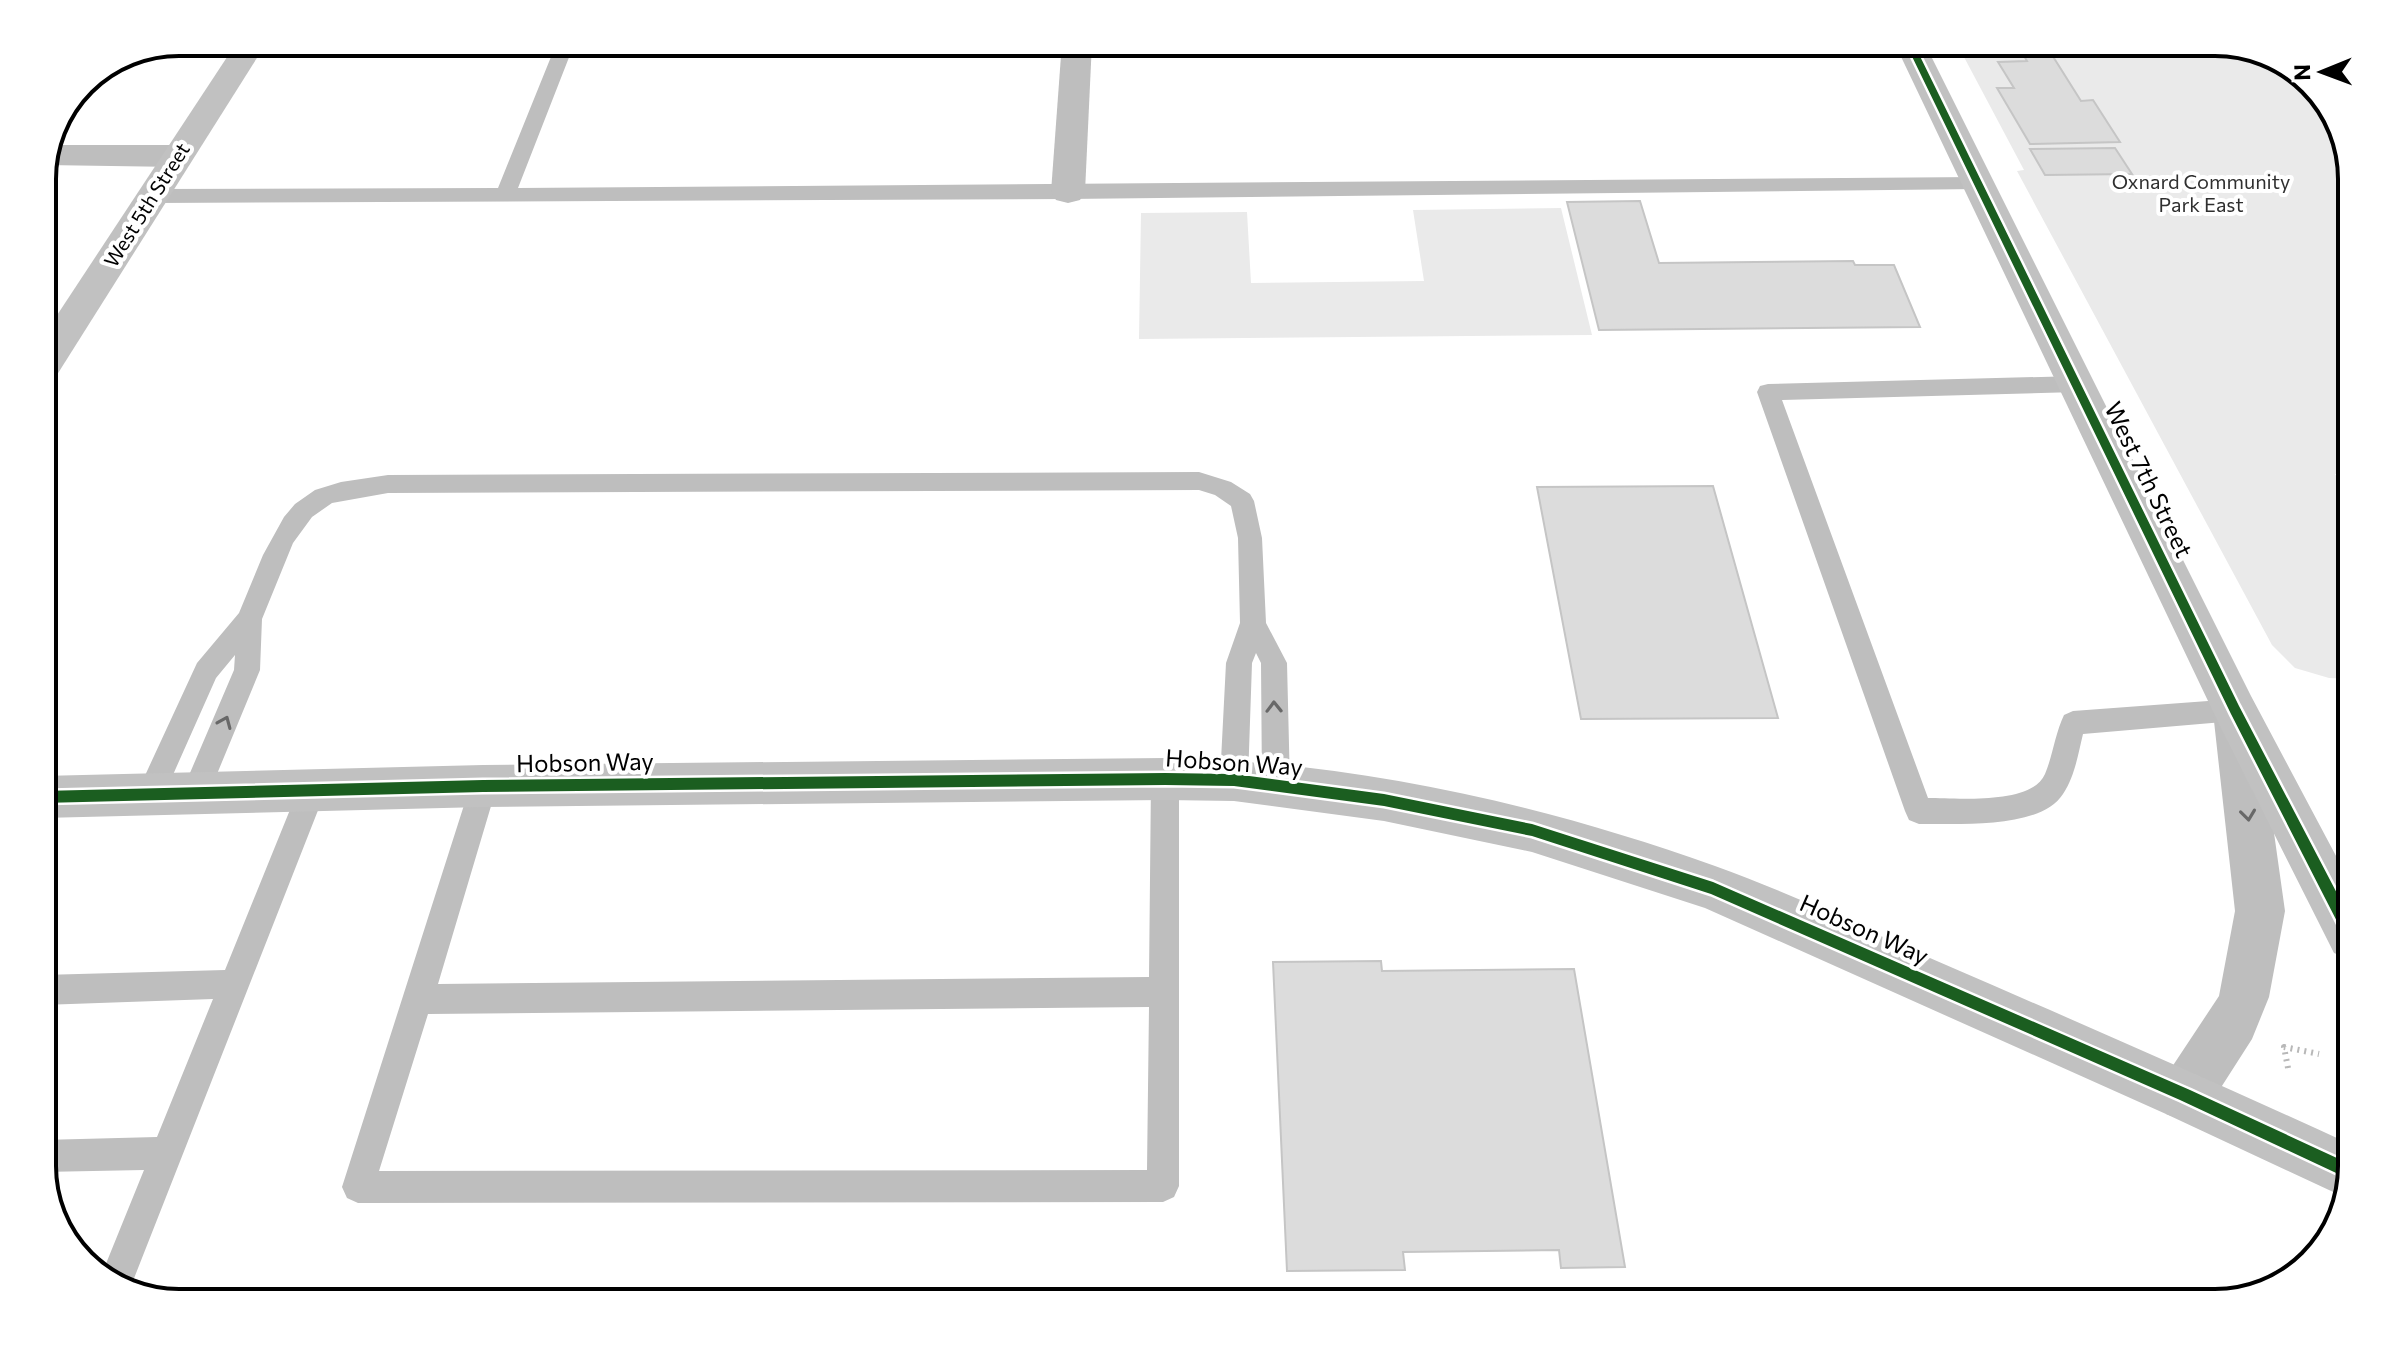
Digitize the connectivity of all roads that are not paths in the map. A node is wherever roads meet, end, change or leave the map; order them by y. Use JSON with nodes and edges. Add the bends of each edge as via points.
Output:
{"nodes":[{"id":1,"x":243,"y":56,"type":"edge"},
{"id":2,"x":560,"y":56,"type":"edge"},
{"id":3,"x":1076,"y":56,"type":"edge"},
{"id":4,"x":1916,"y":56,"type":"edge"},
{"id":5,"x":58,"y":156,"type":"edge"},
{"id":6,"x":177,"y":156,"type":"junction"},
{"id":7,"x":1979,"y":183,"type":"junction"},
{"id":8,"x":1068,"y":192,"type":"junction"},
{"id":9,"x":506,"y":194,"type":"junction"},
{"id":10,"x":153,"y":196,"type":"junction"},
{"id":11,"x":56,"y":346,"type":"edge"},
{"id":12,"x":2077,"y":384,"type":"junction"},
{"id":13,"x":249,"y":619,"type":"junction"},
{"id":14,"x":1253,"y":623,"type":"junction"},
{"id":15,"x":2235,"y":710,"type":"junction"},
{"id":16,"x":1165,"y":779,"type":"junction"},
{"id":17,"x":1255,"y":782,"type":"junction"},
{"id":18,"x":483,"y":786,"type":"junction"},
{"id":19,"x":312,"y":790,"type":"junction"},
{"id":20,"x":173,"y":794,"type":"junction"},
{"id":21,"x":56,"y":797,"type":"edge"},
{"id":22,"x":2338,"y":909,"type":"edge"},
{"id":23,"x":234,"y":984,"type":"junction"},
{"id":24,"x":56,"y":990,"type":"edge"},
{"id":25,"x":1164,"y":992,"type":"junction"},
{"id":26,"x":418,"y":999,"type":"junction"},
{"id":27,"x":2185,"y":1095,"type":"junction"},
{"id":28,"x":166,"y":1153,"type":"junction"},
{"id":29,"x":56,"y":1156,"type":"edge"},
{"id":30,"x":2338,"y":1166,"type":"edge"},
{"id":31,"x":119,"y":1273,"type":"edge"}],
"edges":[{"from":1,"to":6,"type":"street","name":"West 5th Street"},
{"from":2,"to":9,"type":"lane"},
{"from":3,"to":8,"type":"street"},
{"from":4,"to":7,"type":"street","name":"West 7th Street"},
{"from":5,"to":6,"type":"street"},
{"from":6,"to":10,"type":"street","name":"West 5th Street"},
{"from":7,"to":8,"type":"lane"},
{"from":7,"to":12,"type":"street","name":"West 7th Street"},
{"from":8,"to":9,"type":"lane"},
{"from":9,"to":10,"type":"lane"},
{"from":10,"to":11,"type":"street","name":"West 5th Street"},
{"from":12,"to":15,"type":"street","name":"West 7th Street"},
{"from":12,"to":15,"type":"lane","via":[[1768,392],[1919,811],[2033,803],[2052,788],[2073,723]]},
{"from":13,"to":14,"type":"lane","via":[[298,517],[316,501],[342,490],[388,484],[1199,481],[1242,501],[1250,538]]},
{"from":13,"to":20,"type":"lane","via":[[206,671]]},
{"from":20,"to":13,"type":"lane","one_way":true,"via":[[247,670]]},
{"from":14,"to":17,"type":"lane","via":[[1239,663]]},
{"from":17,"to":14,"type":"lane","one_way":true,"via":[[1274,663]]},
{"from":15,"to":22,"type":"street","name":"West 7th Street"},
{"from":15,"to":27,"type":"street","one_way":true,"via":[[2260,911],[2244,997]]},
{"from":16,"to":17,"type":"street","name":"Hobson Way"},
{"from":16,"to":18,"type":"street","name":"Hobson Way"},
{"from":16,"to":25,"type":"lane"},
{"from":17,"to":27,"type":"street","name":"Hobson Way","via":[[1384,800],[1532,830],[1713,888]]},
{"from":18,"to":19,"type":"street","name":"Hobson Way"},
{"from":18,"to":26,"type":"lane"},
{"from":19,"to":20,"type":"street","name":"Hobson Way"},
{"from":19,"to":23,"type":"lane"},
{"from":20,"to":21,"type":"street","name":"Hobson Way"},
{"from":23,"to":24,"type":"lane"},
{"from":23,"to":28,"type":"lane"},
{"from":25,"to":26,"type":"lane"},
{"from":25,"to":26,"type":"lane","via":[[1163,1186],[358,1187]]},
{"from":27,"to":30,"type":"street","name":"Hobson Way"},
{"from":28,"to":29,"type":"lane"},
{"from":28,"to":31,"type":"lane"}]}
